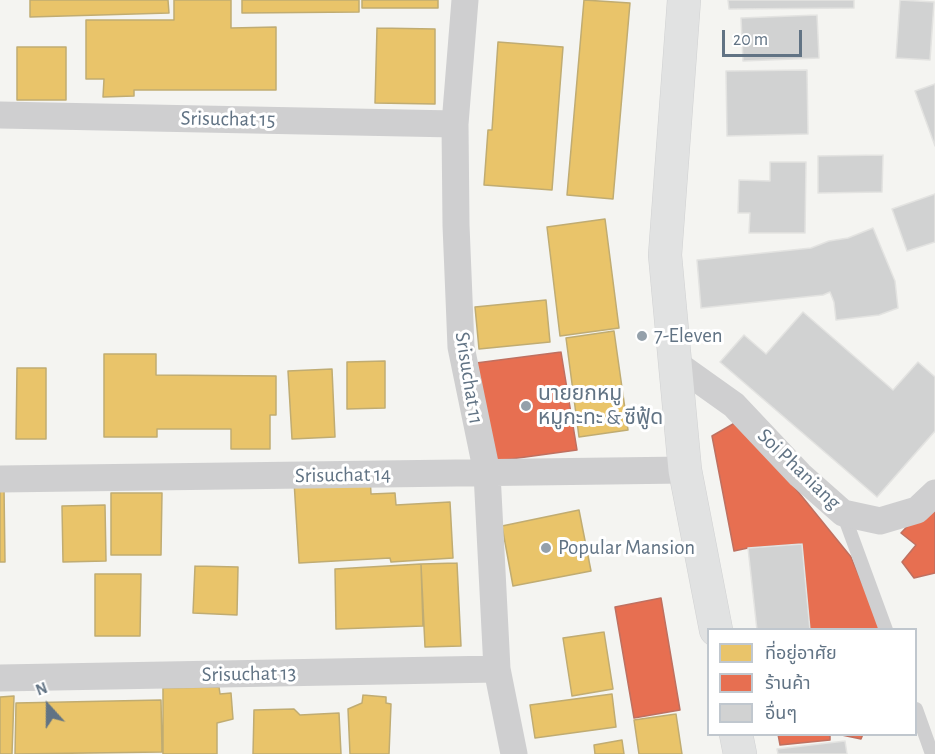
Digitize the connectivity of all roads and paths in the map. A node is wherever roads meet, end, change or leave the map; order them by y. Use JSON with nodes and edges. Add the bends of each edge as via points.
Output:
{"nodes":[{"id":1,"x":465,"y":0,"type":"edge"},
{"id":2,"x":684,"y":0,"type":"edge"},
{"id":3,"x":0,"y":115,"type":"edge"},
{"id":4,"x":455,"y":124,"type":"junction"},
{"id":5,"x":675,"y":363,"type":"junction"},
{"id":6,"x":685,"y":470,"type":"junction"},
{"id":7,"x":487,"y":473,"type":"junction"},
{"id":8,"x":0,"y":479,"type":"edge"},
{"id":9,"x":935,"y":493,"type":"edge"},
{"id":10,"x":843,"y":513,"type":"junction"},
{"id":11,"x":716,"y":628,"type":"edge"},
{"id":12,"x":885,"y":628,"type":"edge"},
{"id":13,"x":497,"y":669,"type":"junction"},
{"id":14,"x":0,"y":678,"type":"edge"},
{"id":15,"x":917,"y":714,"type":"edge"},
{"id":16,"x":736,"y":736,"type":"edge"},
{"id":17,"x":514,"y":754,"type":"edge"},
{"id":18,"x":740,"y":754,"type":"edge"},
{"id":19,"x":932,"y":754,"type":"edge"}],
"edges":[{"from":1,"to":4,"type":"street","name":"Srisuchat 11"},
{"from":2,"to":5,"type":"street","via":[[665,255]]},
{"from":3,"to":4,"type":"street","name":"Srisuchat 15"},
{"from":4,"to":7,"type":"street","name":"Srisuchat 11","via":[[461,347]]},
{"from":5,"to":6,"type":"street"},
{"from":5,"to":10,"type":"street","name":"Soi Phaniang","via":[[734,405],[800,475]]},
{"from":6,"to":7,"type":"street","name":"Srisuchat 14"},
{"from":6,"to":11,"type":"street"},
{"from":7,"to":8,"type":"street","name":"Srisuchat 14"},
{"from":7,"to":13,"type":"street","name":"Srisuchat 11"},
{"from":9,"to":10,"type":"street","name":"Soi Phaniang","via":[[918,510],[880,521]]},
{"from":10,"to":12,"type":"lane"},
{"from":13,"to":14,"type":"street","name":"Srisuchat 13"},
{"from":13,"to":17,"type":"street","name":"Srisuchat 11"},
{"from":15,"to":19,"type":"lane"},
{"from":16,"to":18,"type":"street"}]}
